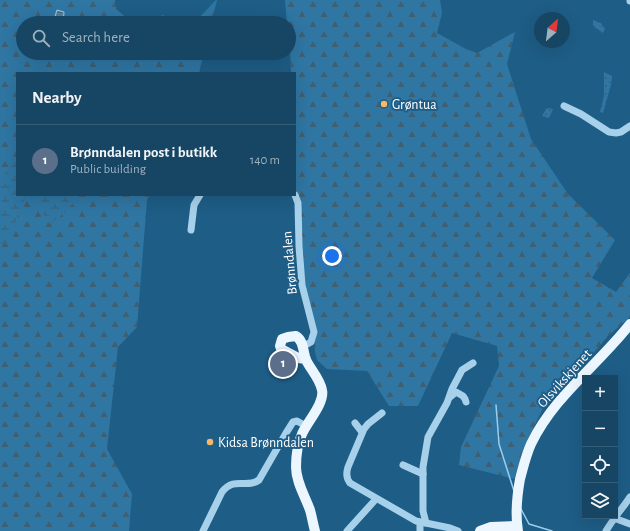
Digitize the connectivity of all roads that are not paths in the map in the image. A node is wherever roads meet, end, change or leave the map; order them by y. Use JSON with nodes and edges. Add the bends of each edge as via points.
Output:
{"nodes":[{"id":1,"x":564,"y":106,"type":"dead end"},
{"id":2,"x":630,"y":126,"type":"edge"},
{"id":3,"x":199,"y":196,"type":"edge"},
{"id":4,"x":295,"y":196,"type":"edge"},
{"id":5,"x":191,"y":230,"type":"dead end"},
{"id":6,"x":630,"y":324,"type":"edge"},
{"id":7,"x":302,"y":347,"type":"junction"},
{"id":8,"x":306,"y":359,"type":"junction"},
{"id":9,"x":473,"y":363,"type":"dead end"},
{"id":10,"x":450,"y":397,"type":"junction"},
{"id":11,"x":466,"y":402,"type":"dead end"},
{"id":12,"x":382,"y":413,"type":"dead end"},
{"id":13,"x":354,"y":423,"type":"dead end"},
{"id":14,"x":306,"y":426,"type":"junction"},
{"id":15,"x":362,"y":432,"type":"junction"},
{"id":16,"x":402,"y":465,"type":"dead end"},
{"id":17,"x":423,"y":474,"type":"junction"},
{"id":18,"x":630,"y":497,"type":"edge"},
{"id":19,"x":376,"y":499,"type":"junction"},
{"id":20,"x":618,"y":514,"type":"edge"},
{"id":21,"x":613,"y":519,"type":"edge"},
{"id":22,"x":617,"y":519,"type":"edge"},
{"id":23,"x":423,"y":523,"type":"junction"},
{"id":24,"x":630,"y":524,"type":"edge"},
{"id":25,"x":518,"y":528,"type":"edge"},
{"id":26,"x":203,"y":531,"type":"edge"},
{"id":27,"x":315,"y":531,"type":"edge"},
{"id":28,"x":347,"y":531,"type":"edge"},
{"id":29,"x":420,"y":531,"type":"edge"},
{"id":30,"x":458,"y":531,"type":"edge"},
{"id":31,"x":480,"y":531,"type":"edge"},
{"id":32,"x":606,"y":531,"type":"edge"}],
"edges":[{"from":1,"to":2,"type":"street","via":[[609,132],[621,132]]},
{"from":3,"to":5,"type":"street","via":[[194,205]]},
{"from":4,"to":7,"type":"street","name":"Brønndalen","via":[[298,203],[298,246],[302,285],[314,332],[311,342]]},
{"from":6,"to":25,"type":"main road","name":"Olsvikskjenet","via":[[605,354],[555,405],[536,434],[520,482]]},
{"from":7,"to":8,"type":"main road"},
{"from":7,"to":8,"type":"main road","via":[[296,336],[282,339],[280,346],[285,352]]},
{"from":8,"to":14,"type":"main road","via":[[323,394]]},
{"from":9,"to":10,"type":"street","via":[[462,370]]},
{"from":10,"to":11,"type":"street","via":[[456,392]]},
{"from":10,"to":17,"type":"street","via":[[428,438]]},
{"from":12,"to":15,"type":"street"},
{"from":13,"to":15,"type":"street"},
{"from":14,"to":26,"type":"street","via":[[297,421],[293,422],[260,480],[252,484],[236,483],[226,487]]},
{"from":14,"to":27,"type":"main road","via":[[298,446],[296,467]]},
{"from":15,"to":19,"type":"street","via":[[348,467],[347,477],[350,483]]},
{"from":16,"to":17,"type":"street"},
{"from":17,"to":23,"type":"street"},
{"from":18,"to":20,"type":"street"},
{"from":19,"to":23,"type":"street"},
{"from":19,"to":28,"type":"street"},
{"from":21,"to":32,"type":"street"},
{"from":22,"to":24,"type":"street"},
{"from":23,"to":29,"type":"street"},
{"from":23,"to":30,"type":"street"},
{"from":25,"to":31,"type":"main road","name":"Olsvikskjenet","via":[[491,527]]}]}
